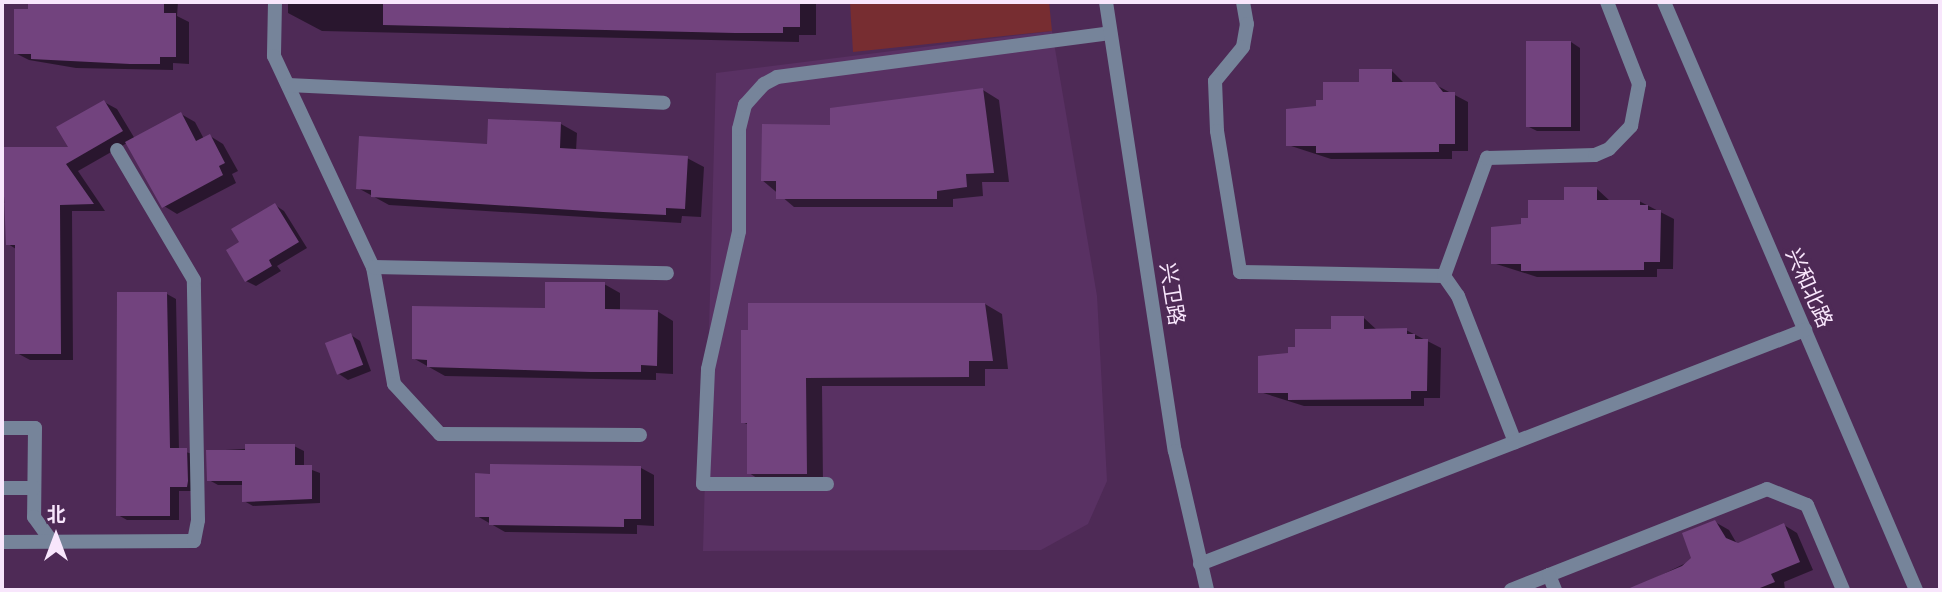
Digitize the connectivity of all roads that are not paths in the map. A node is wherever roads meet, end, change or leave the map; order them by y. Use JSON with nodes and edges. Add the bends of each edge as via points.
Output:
{"nodes":[{"id":1,"x":275,"y":2,"type":"edge"},
{"id":2,"x":1106,"y":2,"type":"edge"},
{"id":3,"x":1243,"y":2,"type":"edge"},
{"id":4,"x":1607,"y":2,"type":"edge"},
{"id":5,"x":1664,"y":2,"type":"edge"},
{"id":6,"x":1110,"y":33,"type":"junction"},
{"id":7,"x":288,"y":85,"type":"junction"},
{"id":8,"x":664,"y":103,"type":"dead end"},
{"id":9,"x":117,"y":149,"type":"dead end"},
{"id":10,"x":373,"y":267,"type":"junction"},
{"id":11,"x":667,"y":272,"type":"dead end"},
{"id":12,"x":1444,"y":276,"type":"junction"},
{"id":13,"x":1805,"y":330,"type":"junction"},
{"id":14,"x":2,"y":428,"type":"edge"},
{"id":15,"x":640,"y":435,"type":"dead end"},
{"id":16,"x":1515,"y":442,"type":"junction"},
{"id":17,"x":827,"y":484,"type":"dead end"},
{"id":18,"x":2,"y":488,"type":"edge"},
{"id":19,"x":34,"y":488,"type":"junction"},
{"id":20,"x":2,"y":542,"type":"edge"},
{"id":21,"x":52,"y":542,"type":"junction"},
{"id":22,"x":1199,"y":564,"type":"junction"},
{"id":23,"x":1549,"y":575,"type":"junction"},
{"id":24,"x":1207,"y":590,"type":"edge"},
{"id":25,"x":1511,"y":590,"type":"edge"},
{"id":26,"x":1555,"y":590,"type":"edge"},
{"id":27,"x":1843,"y":590,"type":"edge"},
{"id":28,"x":1916,"y":590,"type":"edge"}],
"edges":[{"from":1,"to":7,"type":"street","via":[[274,56]]},
{"from":2,"to":6,"type":"street","name":"兴卫路"},
{"from":3,"to":12,"type":"street","via":[[1247,23],[1243,47],[1215,81],[1217,131],[1240,272]]},
{"from":4,"to":12,"type":"street","via":[[1639,84],[1631,127],[1609,149],[1595,155],[1487,158]]},
{"from":5,"to":13,"type":"street","name":"兴和北路"},
{"from":6,"to":17,"type":"street","via":[[777,77],[745,105],[739,130],[739,231],[708,369],[703,484]]},
{"from":6,"to":22,"type":"street","name":"兴卫路","via":[[1175,451]]},
{"from":7,"to":8,"type":"street"},
{"from":7,"to":10,"type":"street"},
{"from":9,"to":21,"type":"street","via":[[194,280],[198,520],[194,541]]},
{"from":10,"to":11,"type":"street"},
{"from":10,"to":15,"type":"street","via":[[394,383],[440,434]]},
{"from":12,"to":16,"type":"street","via":[[1458,296]]},
{"from":13,"to":16,"type":"street"},
{"from":13,"to":28,"type":"street","name":"兴和北路"},
{"from":14,"to":19,"type":"street","via":[[35,428]]},
{"from":16,"to":22,"type":"street"},
{"from":18,"to":19,"type":"street"},
{"from":19,"to":21,"type":"street","via":[[34,517]]},
{"from":20,"to":21,"type":"street"},
{"from":22,"to":24,"type":"street","name":"兴卫路"},
{"from":23,"to":25,"type":"street"},
{"from":23,"to":26,"type":"street"},
{"from":23,"to":27,"type":"street","via":[[1767,489],[1807,505]]}]}
